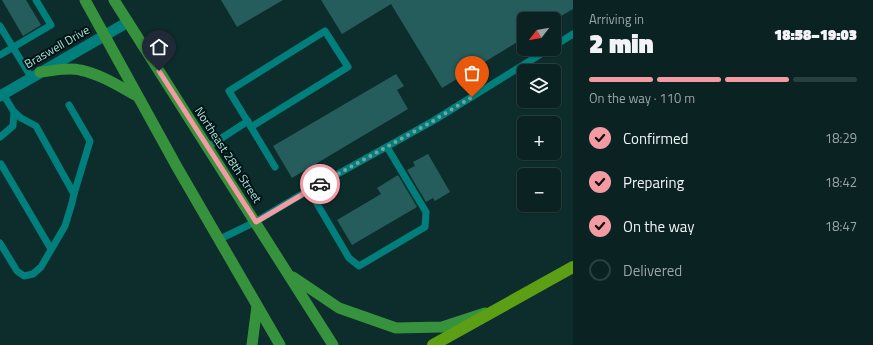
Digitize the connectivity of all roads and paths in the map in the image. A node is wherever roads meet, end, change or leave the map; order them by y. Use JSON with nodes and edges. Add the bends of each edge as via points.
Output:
{"nodes":[{"id":1,"x":36,"y":0,"type":"edge"},
{"id":2,"x":85,"y":0,"type":"edge"},
{"id":3,"x":114,"y":0,"type":"edge"},
{"id":4,"x":128,"y":22,"type":"junction"},
{"id":5,"x":0,"y":26,"type":"edge"},
{"id":6,"x":573,"y":34,"type":"edge"},
{"id":7,"x":104,"y":35,"type":"junction"},
{"id":8,"x":561,"y":42,"type":"edge"},
{"id":9,"x":13,"y":47,"type":"junction"},
{"id":10,"x":0,"y":55,"type":"edge"},
{"id":11,"x":538,"y":56,"type":"edge"},
{"id":12,"x":35,"y":75,"type":"junction"},
{"id":13,"x":2,"y":95,"type":"edge"},
{"id":14,"x":137,"y":96,"type":"junction"},
{"id":15,"x":69,"y":105,"type":"dead end"},
{"id":16,"x":14,"y":112,"type":"junction"},
{"id":17,"x":249,"y":124,"type":"junction"},
{"id":18,"x":0,"y":136,"type":"edge"},
{"id":19,"x":208,"y":147,"type":"junction"},
{"id":20,"x":386,"y":147,"type":"junction"},
{"id":21,"x":1,"y":164,"type":"dead end"},
{"id":22,"x":275,"y":167,"type":"dead end"},
{"id":23,"x":309,"y":190,"type":"junction"},
{"id":24,"x":74,"y":194,"type":"junction"},
{"id":25,"x":256,"y":222,"type":"junction"},
{"id":26,"x":220,"y":239,"type":"junction"},
{"id":27,"x":0,"y":243,"type":"edge"},
{"id":28,"x":51,"y":249,"type":"junction"},
{"id":29,"x":573,"y":267,"type":"edge"},
{"id":30,"x":290,"y":275,"type":"junction"},
{"id":31,"x":257,"y":306,"type":"junction"},
{"id":32,"x":501,"y":307,"type":"junction"},
{"id":33,"x":252,"y":345,"type":"edge"},
{"id":34,"x":280,"y":345,"type":"edge"},
{"id":35,"x":333,"y":345,"type":"edge"},
{"id":36,"x":433,"y":345,"type":"edge"}],
"edges":[{"from":1,"to":9,"type":"lane","via":[[51,25]]},
{"from":2,"to":7,"type":"main road"},
{"from":3,"to":4,"type":"main road","name":"Northeast 28th Street"},
{"from":4,"to":7,"type":"street","name":"Braswell Drive"},
{"from":4,"to":19,"type":"main road","name":"Northeast 28th Street"},
{"from":5,"to":9,"type":"lane"},
{"from":6,"to":8,"type":"lane"},
{"from":7,"to":12,"type":"street","name":"Braswell Drive"},
{"from":7,"to":14,"type":"main road"},
{"from":9,"to":10,"type":"lane"},
{"from":9,"to":12,"type":"lane"},
{"from":11,"to":20,"type":"lane"},
{"from":12,"to":13,"type":"street","name":"Braswell Drive"},
{"from":12,"to":14,"type":"main road","via":[[61,70],[80,70],[106,79]]},
{"from":13,"to":16,"type":"lane"},
{"from":14,"to":26,"type":"main road"},
{"from":15,"to":24,"type":"lane","via":[[90,141]]},
{"from":16,"to":18,"type":"lane","via":[[13,126]]},
{"from":16,"to":24,"type":"lane","via":[[36,126]]},
{"from":17,"to":17,"type":"lane","via":[[348,67],[325,31],[229,91]]},
{"from":17,"to":19,"type":"lane"},
{"from":17,"to":22,"type":"lane"},
{"from":19,"to":25,"type":"main road","name":"Northeast 28th Street"},
{"from":20,"to":23,"type":"lane"},
{"from":20,"to":23,"type":"lane","via":[[426,212],[426,227],[359,266],[349,258]]},
{"from":21,"to":28,"type":"lane"},
{"from":23,"to":25,"type":"lane"},
{"from":24,"to":28,"type":"lane","via":[[65,226]]},
{"from":25,"to":26,"type":"lane"},
{"from":25,"to":30,"type":"main road","name":"Northeast 28th Street"},
{"from":26,"to":31,"type":"main road"},
{"from":27,"to":28,"type":"lane","via":[[17,270],[24,276],[33,274],[41,267]]},
{"from":29,"to":32,"type":"highway"},
{"from":30,"to":32,"type":"main road","via":[[339,308],[396,328],[442,327]]},
{"from":30,"to":35,"type":"main road","name":"Northeast 28th Street"},
{"from":31,"to":33,"type":"main road"},
{"from":31,"to":34,"type":"main road"},
{"from":32,"to":36,"type":"highway"}]}
